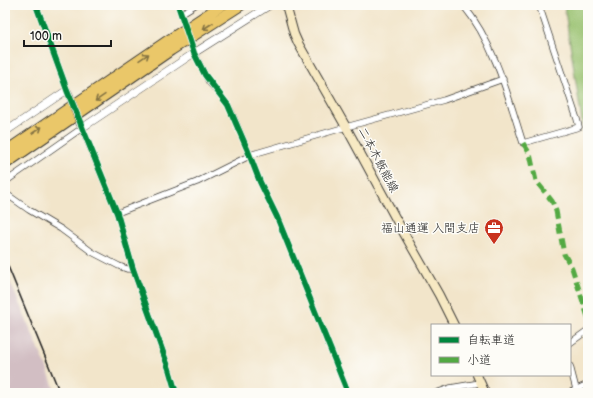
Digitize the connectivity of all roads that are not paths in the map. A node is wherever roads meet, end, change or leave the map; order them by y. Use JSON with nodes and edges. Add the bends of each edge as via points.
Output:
{"nodes":[{"id":1,"x":36,"y":5,"type":"edge"},
{"id":2,"x":178,"y":5,"type":"edge"},
{"id":3,"x":195,"y":5,"type":"edge"},
{"id":4,"x":222,"y":5,"type":"edge"},
{"id":5,"x":241,"y":5,"type":"edge"},
{"id":6,"x":270,"y":5,"type":"edge"},
{"id":7,"x":286,"y":5,"type":"edge"},
{"id":8,"x":463,"y":5,"type":"edge"},
{"id":9,"x":539,"y":5,"type":"edge"},
{"id":10,"x":182,"y":15,"type":"junction"},
{"id":11,"x":193,"y":50,"type":"junction"},
{"id":12,"x":502,"y":79,"type":"junction"},
{"id":13,"x":68,"y":92,"type":"junction"},
{"id":14,"x":81,"y":126,"type":"junction"},
{"id":15,"x":346,"y":127,"type":"junction"},
{"id":16,"x":5,"y":132,"type":"edge"},
{"id":17,"x":5,"y":152,"type":"edge"},
{"id":18,"x":250,"y":156,"type":"junction"},
{"id":19,"x":5,"y":164,"type":"edge"},
{"id":20,"x":5,"y":182,"type":"edge"},
{"id":21,"x":5,"y":193,"type":"edge"},
{"id":22,"x":117,"y":213,"type":"junction"},
{"id":23,"x":133,"y":269,"type":"junction"},
{"id":24,"x":454,"y":324,"type":"edge"},
{"id":25,"x":588,"y":330,"type":"edge"},
{"id":26,"x":571,"y":343,"type":"edge"},
{"id":27,"x":571,"y":370,"type":"edge"},
{"id":28,"x":477,"y":376,"type":"edge"},
{"id":29,"x":480,"y":383,"type":"junction"},
{"id":30,"x":588,"y":384,"type":"edge"},
{"id":31,"x":577,"y":391,"type":"edge"},
{"id":32,"x":176,"y":393,"type":"edge"},
{"id":33,"x":348,"y":393,"type":"edge"},
{"id":34,"x":436,"y":393,"type":"edge"},
{"id":35,"x":485,"y":393,"type":"edge"},
{"id":36,"x":569,"y":393,"type":"edge"}],
"edges":[{"from":1,"to":13,"type":"street"},
{"from":2,"to":10,"type":"street"},
{"from":3,"to":10,"type":"street"},
{"from":17,"to":4,"type":"highway","one_way":true},
{"from":5,"to":19,"type":"highway","one_way":true},
{"from":6,"to":11,"type":"street"},
{"from":7,"to":15,"type":"main road","name":"二本木飯能線","via":[[298,43]]},
{"from":8,"to":12,"type":"street","via":[[481,30]]},
{"from":9,"to":12,"type":"street","via":[[579,127],[523,144]]},
{"from":10,"to":11,"type":"street","bridge":true},
{"from":11,"to":14,"type":"street"},
{"from":11,"to":18,"type":"street","via":[[207,79],[228,105]]},
{"from":12,"to":15,"type":"street","via":[[444,100]]},
{"from":13,"to":14,"type":"street","bridge":true},
{"from":13,"to":16,"type":"street"},
{"from":14,"to":20,"type":"street"},
{"from":14,"to":22,"type":"street"},
{"from":15,"to":18,"type":"street"},
{"from":15,"to":24,"type":"main road","name":"二本木飯能線"},
{"from":18,"to":22,"type":"street","via":[[197,182]]},
{"from":18,"to":33,"type":"street"},
{"from":21,"to":23,"type":"street","via":[[92,252],[118,266]]},
{"from":22,"to":23,"type":"street"},
{"from":23,"to":32,"type":"street"},
{"from":25,"to":26,"type":"street"},
{"from":27,"to":31,"type":"street"},
{"from":28,"to":29,"type":"main road"},
{"from":29,"to":34,"type":"street"},
{"from":29,"to":35,"type":"main road"},
{"from":30,"to":31,"type":"street"},
{"from":31,"to":36,"type":"street"}]}
